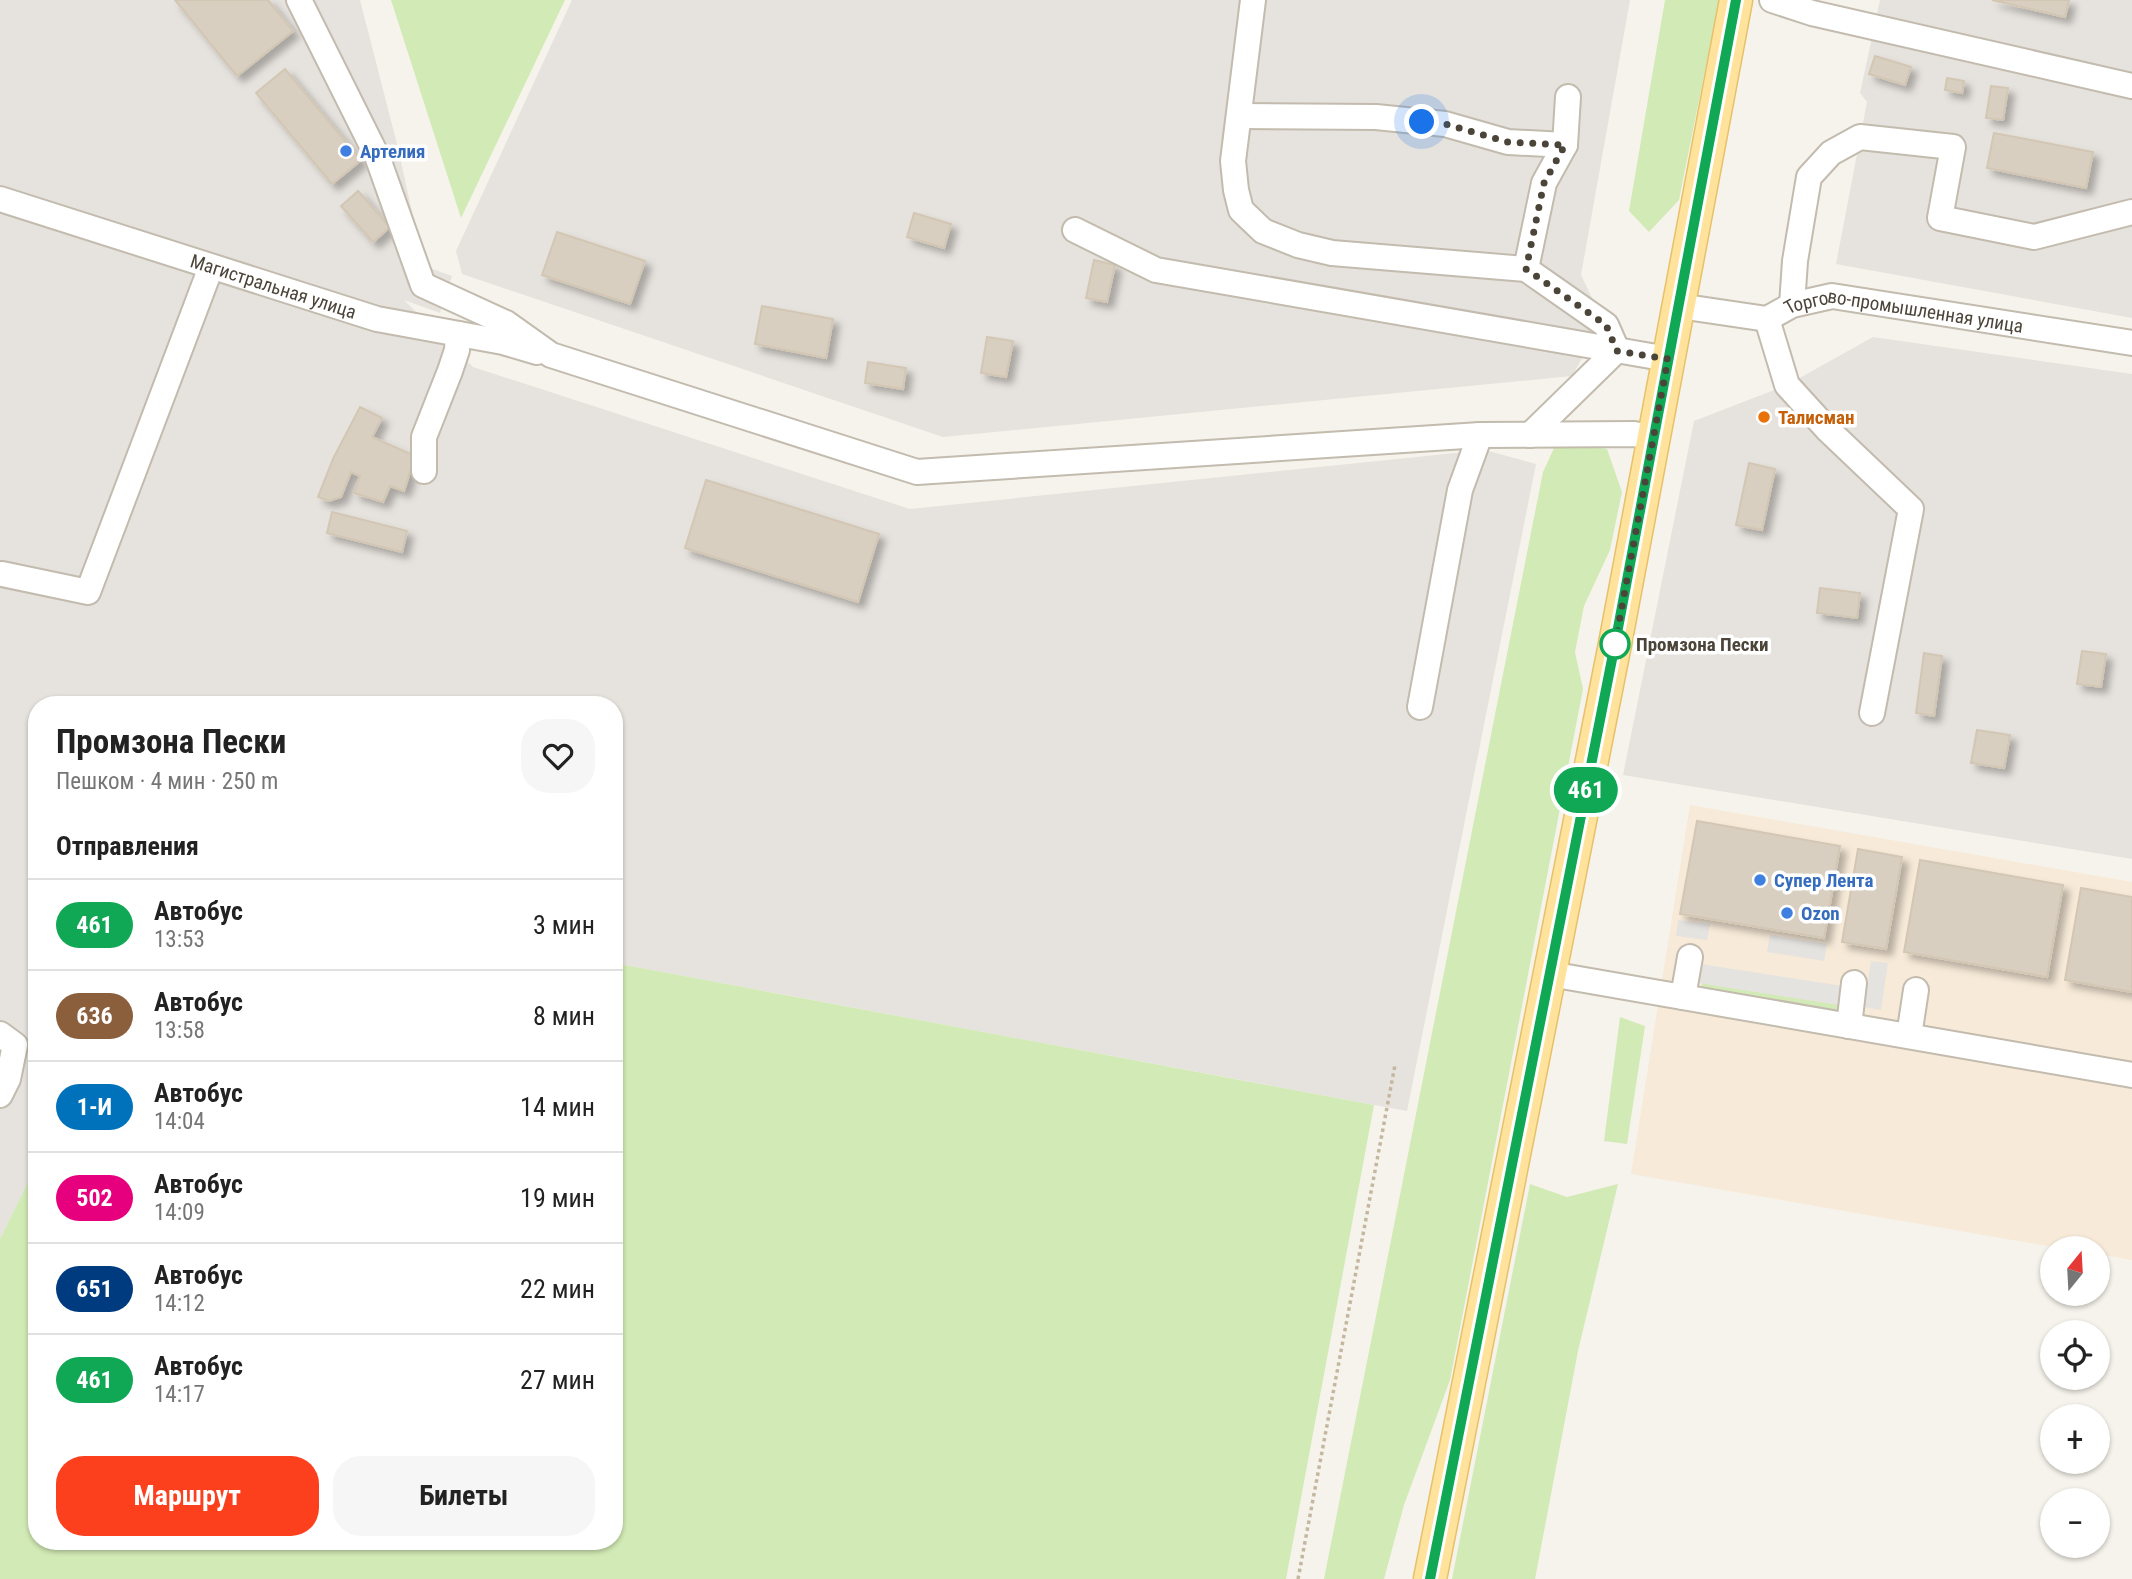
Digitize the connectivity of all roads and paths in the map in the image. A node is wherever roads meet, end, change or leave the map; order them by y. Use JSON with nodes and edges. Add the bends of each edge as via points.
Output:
{"nodes":[{"id":1,"x":299,"y":0,"type":"edge"},
{"id":2,"x":1253,"y":0,"type":"edge"},
{"id":3,"x":1736,"y":0,"type":"edge"},
{"id":4,"x":1772,"y":0,"type":"edge"},
{"id":5,"x":2132,"y":86,"type":"edge"},
{"id":6,"x":1568,"y":97,"type":"dead end"},
{"id":7,"x":1240,"y":116,"type":"junction"},
{"id":8,"x":1565,"y":145,"type":"junction"},
{"id":9,"x":0,"y":199,"type":"edge"},
{"id":10,"x":2132,"y":212,"type":"edge"},
{"id":11,"x":1075,"y":230,"type":"dead end"},
{"id":12,"x":211,"y":267,"type":"junction"},
{"id":13,"x":1526,"y":269,"type":"junction"},
{"id":14,"x":1792,"y":305,"type":"junction"},
{"id":15,"x":1679,"y":306,"type":"junction"},
{"id":16,"x":1767,"y":318,"type":"junction"},
{"id":17,"x":458,"y":334,"type":"junction"},
{"id":18,"x":2132,"y":343,"type":"edge"},
{"id":19,"x":1617,"y":351,"type":"junction"},
{"id":20,"x":551,"y":355,"type":"junction"},
{"id":21,"x":1668,"y":359,"type":"junction"},
{"id":22,"x":1480,"y":435,"type":"junction"},
{"id":23,"x":1530,"y":435,"type":"junction"},
{"id":24,"x":1653,"y":438,"type":"junction"},
{"id":25,"x":424,"y":471,"type":"dead end"},
{"id":26,"x":2,"y":574,"type":"dead end"},
{"id":27,"x":1420,"y":707,"type":"dead end"},
{"id":28,"x":1872,"y":713,"type":"dead end"},
{"id":29,"x":1690,"y":957,"type":"dead end"},
{"id":30,"x":1550,"y":974,"type":"junction"},
{"id":31,"x":1854,"y":983,"type":"dead end"},
{"id":32,"x":1916,"y":990,"type":"dead end"},
{"id":33,"x":1683,"y":997,"type":"junction"},
{"id":34,"x":1849,"y":1026,"type":"junction"},
{"id":35,"x":1909,"y":1036,"type":"junction"},
{"id":36,"x":8,"y":1040,"type":"edge"},
{"id":37,"x":1395,"y":1065,"type":"dead end"},
{"id":38,"x":2132,"y":1074,"type":"edge"},
{"id":39,"x":0,"y":1095,"type":"edge"},
{"id":40,"x":1298,"y":1579,"type":"edge"},
{"id":41,"x":1430,"y":1579,"type":"edge"}],
"edges":[{"from":1,"to":20,"type":"street","via":[[377,156],[423,285],[506,323]]},
{"from":2,"to":7,"type":"street"},
{"from":3,"to":15,"type":"main road"},
{"from":4,"to":5,"type":"street"},
{"from":6,"to":8,"type":"street"},
{"from":7,"to":8,"type":"street","via":[[1376,117],[1445,124],[1508,142]]},
{"from":7,"to":13,"type":"street","via":[[1233,161],[1236,190],[1241,211],[1263,231],[1332,253]]},
{"from":8,"to":13,"type":"street","via":[[1544,183]]},
{"from":9,"to":12,"type":"street","name":"Магистральная улица"},
{"from":10,"to":14,"type":"street","via":[[2034,237],[1940,218],[1953,147],[1860,137],[1831,153],[1809,177]]},
{"from":11,"to":19,"type":"street","via":[[1156,270]]},
{"from":12,"to":17,"type":"street","name":"Магистральная улица","via":[[377,319]]},
{"from":12,"to":26,"type":"street","via":[[88,592]]},
{"from":13,"to":19,"type":"street","via":[[1606,325]]},
{"from":14,"to":16,"type":"street","name":"Торгово-промышленная улица"},
{"from":14,"to":18,"type":"street","name":"Торгово-промышленная улица","via":[[1832,296]]},
{"from":15,"to":16,"type":"street","name":"Торгово-промышленная улица"},
{"from":15,"to":21,"type":"main road"},
{"from":16,"to":28,"type":"street","via":[[1787,385],[1911,509]]},
{"from":17,"to":20,"type":"street","name":"Магистральная улица"},
{"from":17,"to":25,"type":"street","via":[[457,350],[424,437]]},
{"from":19,"to":21,"type":"street"},
{"from":19,"to":23,"type":"street"},
{"from":20,"to":22,"type":"street","name":"Магистральная улица","via":[[917,472]]},
{"from":21,"to":24,"type":"main road"},
{"from":22,"to":23,"type":"street","name":"Магистральная улица"},
{"from":22,"to":27,"type":"street","via":[[1460,490]]},
{"from":23,"to":24,"type":"street","name":"Магистральная улица","via":[[1634,434]]},
{"from":24,"to":30,"type":"main road"},
{"from":29,"to":33,"type":"street"},
{"from":30,"to":33,"type":"street"},
{"from":30,"to":41,"type":"main road"},
{"from":31,"to":34,"type":"street"},
{"from":32,"to":35,"type":"street"},
{"from":33,"to":34,"type":"street"},
{"from":34,"to":35,"type":"street"},
{"from":35,"to":38,"type":"street"},
{"from":36,"to":39,"type":"street","via":[[8,1079]]},
{"from":37,"to":40,"type":"path"}]}
